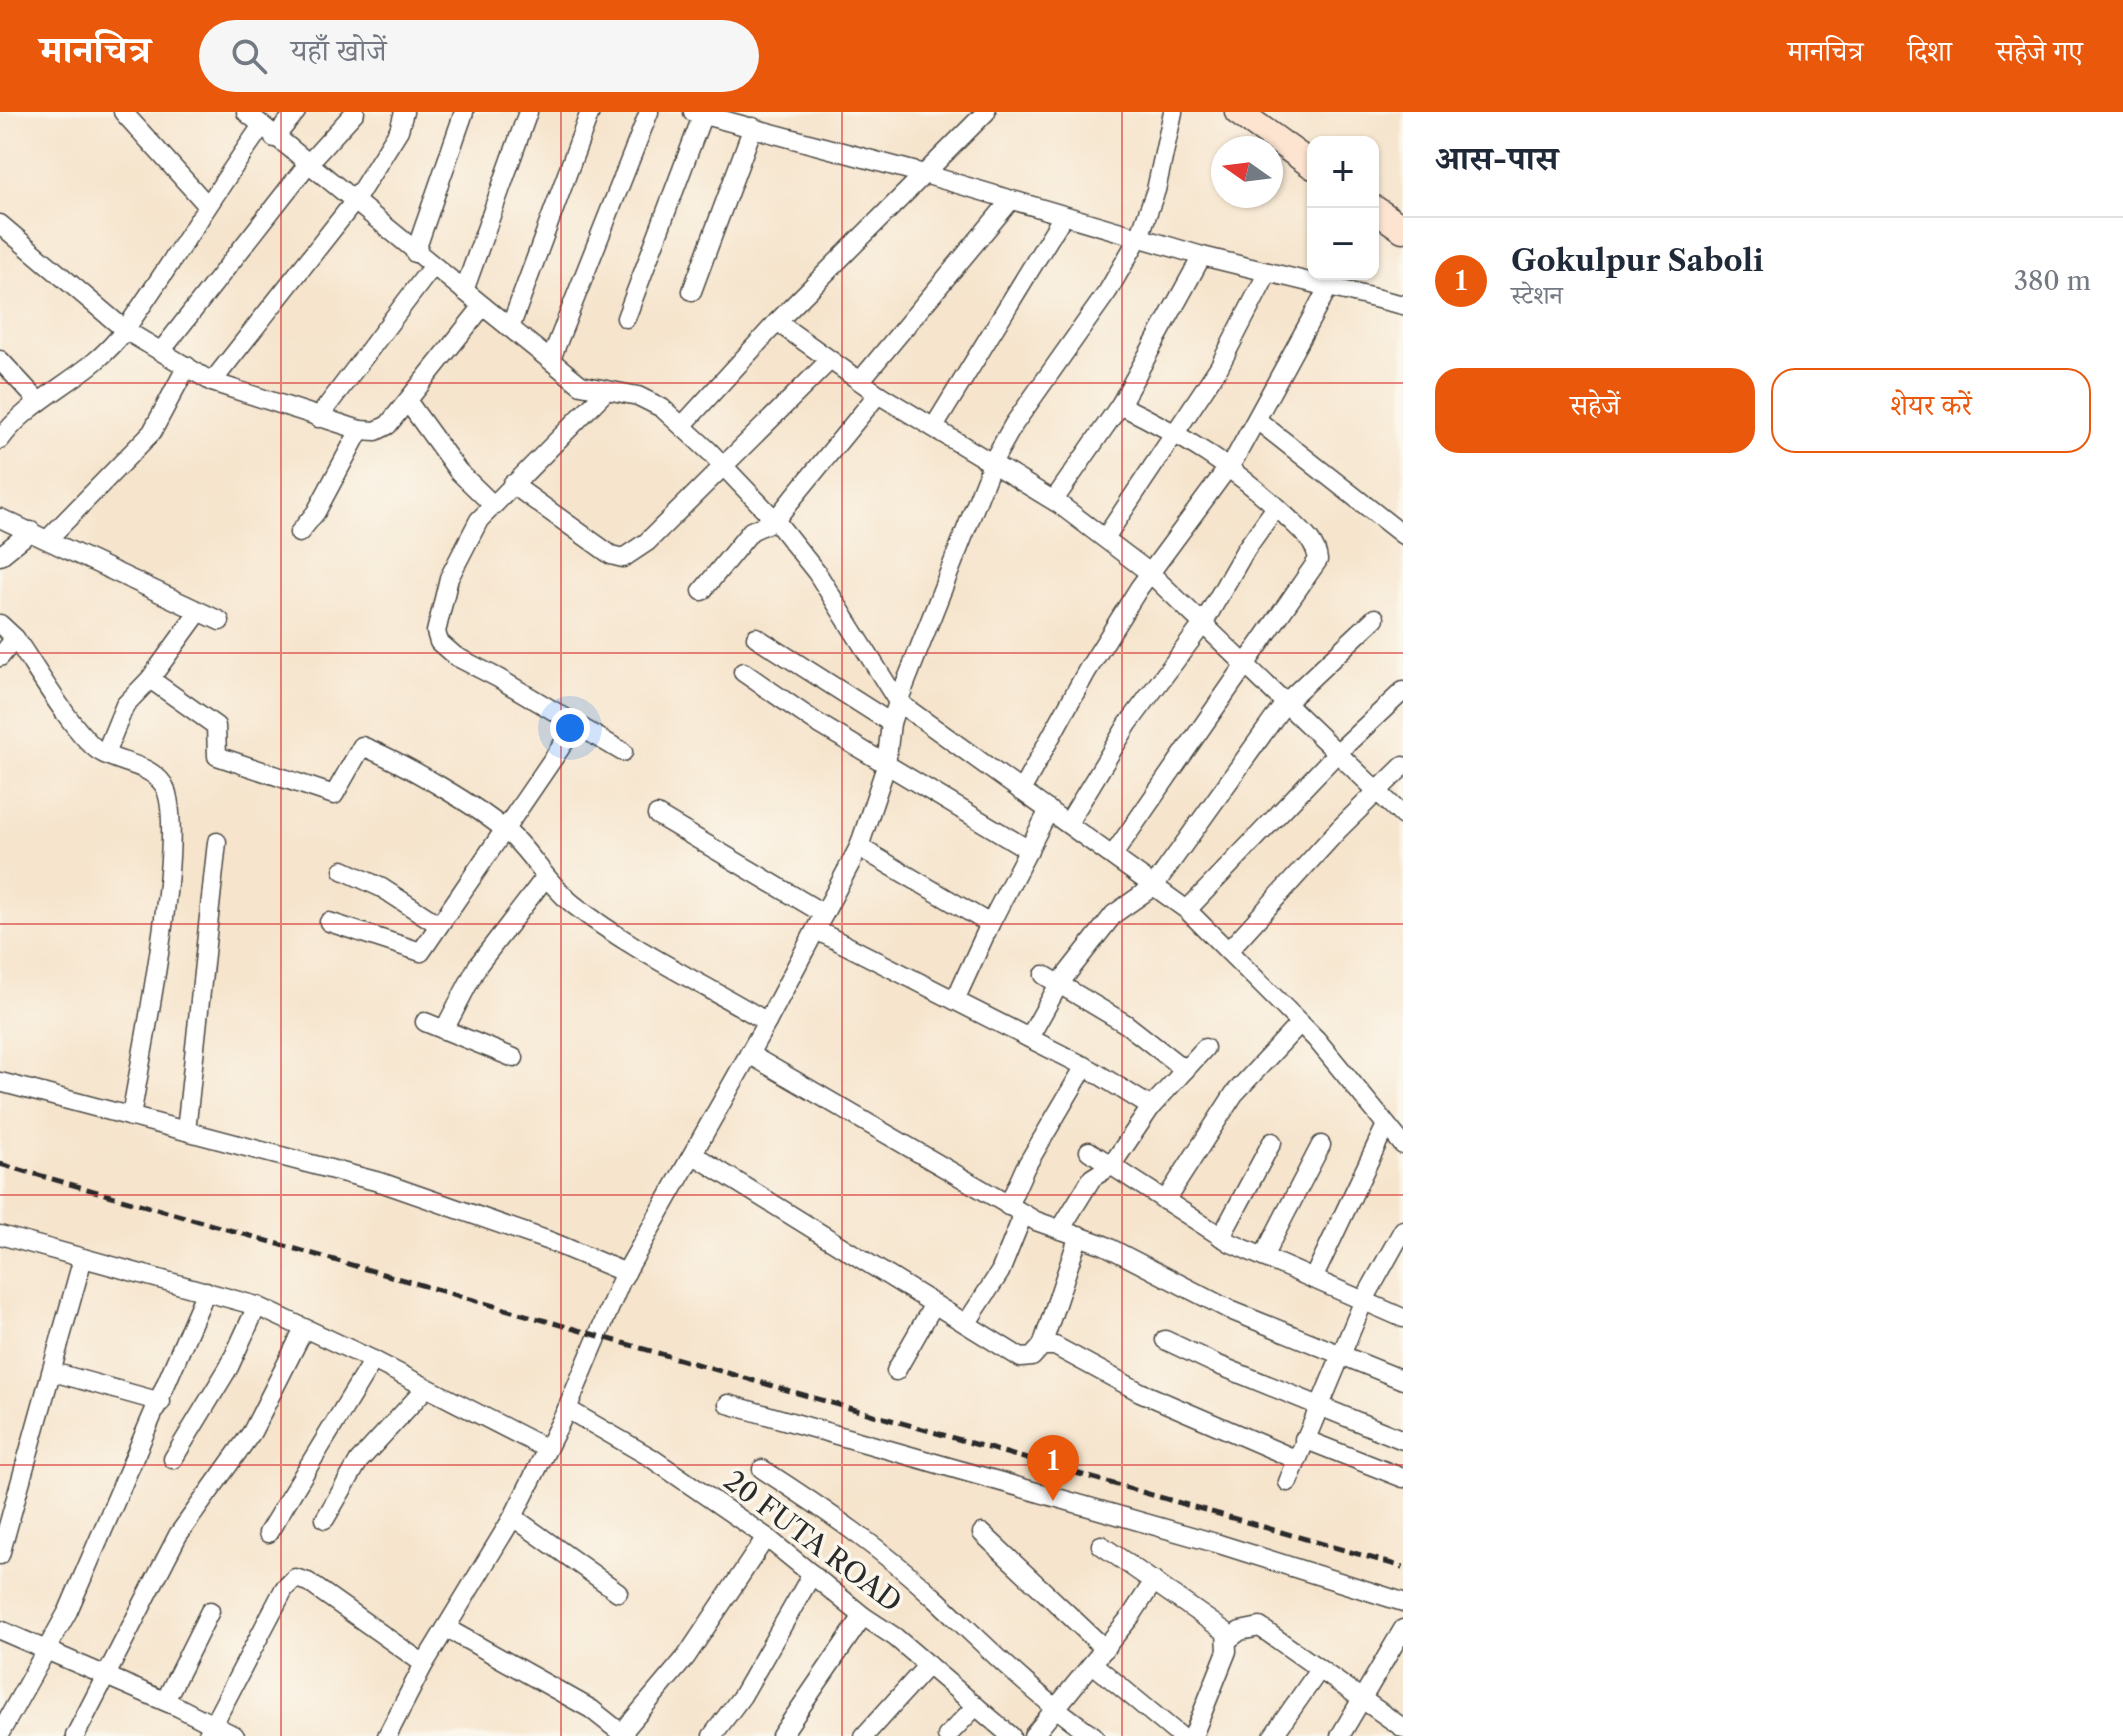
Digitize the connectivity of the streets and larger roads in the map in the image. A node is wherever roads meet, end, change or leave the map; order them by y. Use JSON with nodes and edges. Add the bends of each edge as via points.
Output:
{"nodes":[{"id":1,"x":123,"y":112,"type":"edge"},
{"id":2,"x":246,"y":112,"type":"edge"},
{"id":3,"x":296,"y":112,"type":"edge"},
{"id":4,"x":355,"y":112,"type":"edge"},
{"id":5,"x":404,"y":112,"type":"edge"},
{"id":6,"x":464,"y":112,"type":"edge"},
{"id":7,"x":528,"y":112,"type":"edge"},
{"id":8,"x":590,"y":112,"type":"edge"},
{"id":9,"x":649,"y":112,"type":"edge"},
{"id":10,"x":986,"y":112,"type":"edge"},
{"id":11,"x":1173,"y":112,"type":"edge"},
{"id":12,"x":1238,"y":112,"type":"edge"},
{"id":13,"x":698,"y":113,"type":"edge"},
{"id":14,"x":753,"y":127,"type":"junction"},
{"id":15,"x":268,"y":133,"type":"junction"},
{"id":16,"x":1307,"y":162,"type":"edge"},
{"id":17,"x":307,"y":165,"type":"junction"},
{"id":18,"x":924,"y":174,"type":"junction"},
{"id":19,"x":1011,"y":200,"type":"junction"},
{"id":20,"x":354,"y":202,"type":"junction"},
{"id":21,"x":207,"y":205,"type":"junction"},
{"id":22,"x":1379,"y":212,"type":"edge"},
{"id":23,"x":1063,"y":216,"type":"junction"},
{"id":24,"x":0,"y":224,"type":"edge"},
{"id":25,"x":1403,"y":229,"type":"edge"},
{"id":26,"x":1139,"y":237,"type":"junction"},
{"id":27,"x":415,"y":253,"type":"junction"},
{"id":28,"x":1202,"y":256,"type":"junction"},
{"id":29,"x":432,"y":267,"type":"junction"},
{"id":30,"x":1268,"y":272,"type":"junction"},
{"id":31,"x":1328,"y":288,"type":"junction"},
{"id":32,"x":464,"y":291,"type":"junction"},
{"id":33,"x":692,"y":291,"type":"dead end"},
{"id":34,"x":1403,"y":305,"type":"edge"},
{"id":35,"x":483,"y":306,"type":"junction"},
{"id":36,"x":626,"y":318,"type":"dead end"},
{"id":37,"x":777,"y":322,"type":"junction"},
{"id":38,"x":510,"y":328,"type":"junction"},
{"id":39,"x":125,"y":330,"type":"junction"},
{"id":40,"x":162,"y":350,"type":"junction"},
{"id":41,"x":551,"y":359,"type":"junction"},
{"id":42,"x":0,"y":360,"type":"edge"},
{"id":43,"x":830,"y":360,"type":"junction"},
{"id":44,"x":187,"y":366,"type":"junction"},
{"id":45,"x":860,"y":381,"type":"junction"},
{"id":46,"x":212,"y":382,"type":"junction"},
{"id":47,"x":606,"y":391,"type":"junction"},
{"id":48,"x":878,"y":394,"type":"junction"},
{"id":49,"x":39,"y":402,"type":"junction"},
{"id":50,"x":408,"y":402,"type":"junction"},
{"id":51,"x":1120,"y":405,"type":"junction"},
{"id":52,"x":318,"y":418,"type":"junction"},
{"id":53,"x":1257,"y":420,"type":"junction"},
{"id":54,"x":682,"y":426,"type":"junction"},
{"id":55,"x":934,"y":427,"type":"junction"},
{"id":56,"x":360,"y":430,"type":"junction"},
{"id":57,"x":1177,"y":433,"type":"junction"},
{"id":58,"x":0,"y":440,"type":"edge"},
{"id":59,"x":993,"y":461,"type":"junction"},
{"id":60,"x":723,"y":466,"type":"junction"},
{"id":61,"x":1230,"y":467,"type":"junction"},
{"id":62,"x":512,"y":484,"type":"junction"},
{"id":63,"x":1054,"y":500,"type":"junction"},
{"id":64,"x":493,"y":505,"type":"junction"},
{"id":65,"x":1276,"y":507,"type":"junction"},
{"id":66,"x":0,"y":518,"type":"edge"},
{"id":67,"x":775,"y":520,"type":"junction"},
{"id":68,"x":31,"y":531,"type":"junction"},
{"id":69,"x":299,"y":533,"type":"dead end"},
{"id":70,"x":1403,"y":535,"type":"edge"},
{"id":71,"x":49,"y":538,"type":"junction"},
{"id":72,"x":1105,"y":538,"type":"junction"},
{"id":73,"x":0,"y":556,"type":"edge"},
{"id":74,"x":1150,"y":573,"type":"junction"},
{"id":75,"x":702,"y":591,"type":"dead end"},
{"id":76,"x":198,"y":613,"type":"junction"},
{"id":77,"x":1375,"y":618,"type":"dead end"},
{"id":78,"x":220,"y":621,"type":"dead end"},
{"id":79,"x":0,"y":624,"type":"edge"},
{"id":80,"x":1203,"y":624,"type":"junction"},
{"id":81,"x":756,"y":637,"type":"dead end"},
{"id":82,"x":15,"y":638,"type":"junction"},
{"id":83,"x":0,"y":657,"type":"edge"},
{"id":84,"x":1246,"y":664,"type":"junction"},
{"id":85,"x":743,"y":672,"type":"dead end"},
{"id":86,"x":150,"y":679,"type":"junction"},
{"id":87,"x":1403,"y":691,"type":"edge"},
{"id":88,"x":898,"y":702,"type":"junction"},
{"id":89,"x":1285,"y":703,"type":"junction"},
{"id":90,"x":891,"y":723,"type":"junction"},
{"id":91,"x":576,"y":725,"type":"junction"},
{"id":92,"x":623,"y":752,"type":"dead end"},
{"id":93,"x":105,"y":754,"type":"junction"},
{"id":94,"x":1336,"y":754,"type":"junction"},
{"id":95,"x":886,"y":766,"type":"junction"},
{"id":96,"x":1403,"y":766,"type":"edge"},
{"id":97,"x":1021,"y":791,"type":"junction"},
{"id":98,"x":1377,"y":792,"type":"junction"},
{"id":99,"x":1049,"y":810,"type":"junction"},
{"id":100,"x":657,"y":815,"type":"dead end"},
{"id":101,"x":1403,"y":816,"type":"edge"},
{"id":102,"x":1068,"y":823,"type":"junction"},
{"id":103,"x":505,"y":830,"type":"junction"},
{"id":104,"x":217,"y":842,"type":"dead end"},
{"id":105,"x":859,"y":847,"type":"junction"},
{"id":106,"x":1029,"y":850,"type":"junction"},
{"id":107,"x":1113,"y":855,"type":"junction"},
{"id":108,"x":343,"y":870,"type":"dead end"},
{"id":109,"x":544,"y":879,"type":"junction"},
{"id":110,"x":1154,"y":886,"type":"junction"},
{"id":111,"x":1187,"y":910,"type":"junction"},
{"id":112,"x":329,"y":922,"type":"dead end"},
{"id":113,"x":820,"y":922,"type":"junction"},
{"id":114,"x":990,"y":924,"type":"junction"},
{"id":115,"x":439,"y":925,"type":"junction"},
{"id":116,"x":1228,"y":951,"type":"junction"},
{"id":117,"x":1052,"y":979,"type":"junction"},
{"id":118,"x":955,"y":1000,"type":"junction"},
{"id":119,"x":425,"y":1022,"type":"dead end"},
{"id":120,"x":767,"y":1022,"type":"junction"},
{"id":121,"x":1300,"y":1023,"type":"junction"},
{"id":122,"x":444,"y":1030,"type":"junction"},
{"id":123,"x":1029,"y":1038,"type":"junction"},
{"id":124,"x":1205,"y":1048,"type":"dead end"},
{"id":125,"x":749,"y":1054,"type":"junction"},
{"id":126,"x":514,"y":1058,"type":"dead end"},
{"id":127,"x":1085,"y":1066,"type":"junction"},
{"id":128,"x":1185,"y":1070,"type":"junction"},
{"id":129,"x":0,"y":1082,"type":"edge"},
{"id":130,"x":1151,"y":1107,"type":"junction"},
{"id":131,"x":131,"y":1117,"type":"junction"},
{"id":132,"x":1386,"y":1125,"type":"junction"},
{"id":133,"x":186,"y":1131,"type":"junction"},
{"id":134,"x":1272,"y":1142,"type":"dead end"},
{"id":135,"x":1321,"y":1145,"type":"dead end"},
{"id":136,"x":1403,"y":1145,"type":"edge"},
{"id":137,"x":1089,"y":1151,"type":"dead end"},
{"id":138,"x":694,"y":1155,"type":"junction"},
{"id":139,"x":1111,"y":1166,"type":"junction"},
{"id":140,"x":1165,"y":1201,"type":"junction"},
{"id":141,"x":1016,"y":1210,"type":"junction"},
{"id":142,"x":1060,"y":1230,"type":"junction"},
{"id":143,"x":1403,"y":1230,"type":"edge"},
{"id":144,"x":0,"y":1235,"type":"edge"},
{"id":145,"x":1079,"y":1235,"type":"junction"},
{"id":146,"x":1221,"y":1237,"type":"junction"},
{"id":147,"x":1263,"y":1257,"type":"junction"},
{"id":148,"x":83,"y":1258,"type":"junction"},
{"id":149,"x":626,"y":1273,"type":"junction"},
{"id":150,"x":1313,"y":1279,"type":"junction"},
{"id":151,"x":206,"y":1291,"type":"junction"},
{"id":152,"x":1364,"y":1300,"type":"junction"},
{"id":153,"x":934,"y":1304,"type":"junction"},
{"id":154,"x":257,"y":1306,"type":"junction"},
{"id":155,"x":1403,"y":1318,"type":"edge"},
{"id":156,"x":966,"y":1324,"type":"junction"},
{"id":157,"x":304,"y":1329,"type":"junction"},
{"id":158,"x":1165,"y":1340,"type":"dead end"},
{"id":159,"x":1042,"y":1346,"type":"junction"},
{"id":160,"x":1341,"y":1357,"type":"junction"},
{"id":161,"x":373,"y":1360,"type":"junction"},
{"id":162,"x":896,"y":1371,"type":"dead end"},
{"id":163,"x":53,"y":1372,"type":"junction"},
{"id":164,"x":1403,"y":1380,"type":"edge"},
{"id":165,"x":426,"y":1388,"type":"junction"},
{"id":166,"x":161,"y":1402,"type":"junction"},
{"id":167,"x":728,"y":1404,"type":"dead end"},
{"id":168,"x":1321,"y":1405,"type":"junction"},
{"id":169,"x":567,"y":1409,"type":"junction"},
{"id":170,"x":1304,"y":1439,"type":"junction"},
{"id":171,"x":1403,"y":1440,"type":"edge"},
{"id":172,"x":547,"y":1449,"type":"junction"},
{"id":173,"x":173,"y":1459,"type":"dead end"},
{"id":174,"x":1295,"y":1459,"type":"junction"},
{"id":175,"x":762,"y":1469,"type":"dead end"},
{"id":176,"x":1403,"y":1478,"type":"edge"},
{"id":177,"x":1288,"y":1482,"type":"dead end"},
{"id":178,"x":513,"y":1517,"type":"junction"},
{"id":179,"x":325,"y":1519,"type":"dead end"},
{"id":180,"x":268,"y":1533,"type":"dead end"},
{"id":181,"x":982,"y":1533,"type":"dead end"},
{"id":182,"x":766,"y":1537,"type":"junction"},
{"id":183,"x":1101,"y":1545,"type":"dead end"},
{"id":184,"x":0,"y":1555,"type":"edge"},
{"id":185,"x":812,"y":1574,"type":"junction"},
{"id":186,"x":1154,"y":1581,"type":"junction"},
{"id":187,"x":618,"y":1592,"type":"dead end"},
{"id":188,"x":1403,"y":1602,"type":"edge"},
{"id":189,"x":210,"y":1611,"type":"dead end"},
{"id":190,"x":863,"y":1616,"type":"junction"},
{"id":191,"x":446,"y":1628,"type":"junction"},
{"id":192,"x":1403,"y":1629,"type":"edge"},
{"id":193,"x":0,"y":1630,"type":"edge"},
{"id":194,"x":1229,"y":1639,"type":"junction"},
{"id":195,"x":46,"y":1647,"type":"junction"},
{"id":196,"x":1105,"y":1649,"type":"junction"},
{"id":197,"x":424,"y":1664,"type":"junction"},
{"id":198,"x":1093,"y":1664,"type":"junction"},
{"id":199,"x":928,"y":1665,"type":"junction"},
{"id":200,"x":1319,"y":1670,"type":"junction"},
{"id":201,"x":107,"y":1675,"type":"junction"},
{"id":202,"x":1362,"y":1700,"type":"junction"},
{"id":203,"x":165,"y":1701,"type":"junction"},
{"id":204,"x":976,"y":1706,"type":"junction"},
{"id":205,"x":1056,"y":1711,"type":"junction"},
{"id":206,"x":1403,"y":1728,"type":"edge"},
{"id":207,"x":210,"y":1731,"type":"edge"},
{"id":208,"x":0,"y":1733,"type":"edge"},
{"id":209,"x":623,"y":1735,"type":"edge"},
{"id":210,"x":75,"y":1736,"type":"edge"},
{"id":211,"x":235,"y":1736,"type":"edge"},
{"id":212,"x":387,"y":1736,"type":"edge"},
{"id":213,"x":712,"y":1736,"type":"edge"},
{"id":214,"x":781,"y":1736,"type":"edge"},
{"id":215,"x":864,"y":1736,"type":"edge"},
{"id":216,"x":947,"y":1736,"type":"edge"},
{"id":217,"x":1011,"y":1736,"type":"edge"},
{"id":218,"x":1033,"y":1736,"type":"edge"},
{"id":219,"x":1094,"y":1736,"type":"edge"},
{"id":220,"x":1180,"y":1736,"type":"edge"},
{"id":221,"x":1193,"y":1736,"type":"edge"},
{"id":222,"x":1273,"y":1736,"type":"edge"},
{"id":223,"x":1340,"y":1736,"type":"edge"}],
"edges":[{"from":1,"to":21,"type":"street"},
{"from":2,"to":15,"type":"street"},
{"from":3,"to":15,"type":"street"},
{"from":4,"to":17,"type":"street"},
{"from":5,"to":20,"type":"street","via":[[399,130]]},
{"from":6,"to":27,"type":"street"},
{"from":7,"to":32,"type":"street"},
{"from":8,"to":38,"type":"street"},
{"from":9,"to":41,"type":"street"},
{"from":10,"to":18,"type":"street"},
{"from":11,"to":26,"type":"street","via":[[1156,190]]},
{"from":12,"to":16,"type":"street"},
{"from":13,"to":14,"type":"street"},
{"from":13,"to":36,"type":"street"},
{"from":14,"to":18,"type":"street"},
{"from":14,"to":33,"type":"street"},
{"from":15,"to":17,"type":"street"},
{"from":15,"to":21,"type":"street"},
{"from":17,"to":20,"type":"street"},
{"from":17,"to":40,"type":"street"},
{"from":18,"to":19,"type":"street"},
{"from":18,"to":37,"type":"street"},
{"from":19,"to":23,"type":"street"},
{"from":19,"to":45,"type":"street"},
{"from":20,"to":27,"type":"street"},
{"from":20,"to":46,"type":"street"},
{"from":21,"to":39,"type":"street"},
{"from":22,"to":25,"type":"street"},
{"from":23,"to":26,"type":"street"},
{"from":23,"to":55,"type":"street"},
{"from":24,"to":39,"type":"street"},
{"from":26,"to":28,"type":"street"},
{"from":26,"to":59,"type":"street"},
{"from":27,"to":29,"type":"street"},
{"from":28,"to":30,"type":"street"},
{"from":28,"to":51,"type":"street"},
{"from":29,"to":32,"type":"street"},
{"from":29,"to":52,"type":"street"},
{"from":30,"to":31,"type":"street"},
{"from":30,"to":57,"type":"street","via":[[1236,338]]},
{"from":31,"to":34,"type":"street"},
{"from":31,"to":53,"type":"street"},
{"from":32,"to":35,"type":"street"},
{"from":35,"to":38,"type":"street"},
{"from":35,"to":50,"type":"street"},
{"from":37,"to":43,"type":"street"},
{"from":37,"to":54,"type":"street"},
{"from":38,"to":41,"type":"street"},
{"from":39,"to":40,"type":"street"},
{"from":39,"to":49,"type":"street","via":[[72,382]]},
{"from":40,"to":44,"type":"street"},
{"from":41,"to":47,"type":"street","via":[[581,385]]},
{"from":42,"to":49,"type":"street"},
{"from":43,"to":45,"type":"street"},
{"from":43,"to":60,"type":"street"},
{"from":44,"to":46,"type":"street"},
{"from":44,"to":71,"type":"street","via":[[152,432]]},
{"from":45,"to":48,"type":"street"},
{"from":46,"to":52,"type":"street"},
{"from":47,"to":54,"type":"street","via":[[638,396]]},
{"from":47,"to":62,"type":"street"},
{"from":48,"to":55,"type":"street"},
{"from":48,"to":67,"type":"street"},
{"from":49,"to":58,"type":"street"},
{"from":50,"to":56,"type":"street","via":[[388,425]]},
{"from":50,"to":64,"type":"street","via":[[458,471]]},
{"from":51,"to":57,"type":"street"},
{"from":51,"to":63,"type":"street"},
{"from":52,"to":56,"type":"street"},
{"from":53,"to":61,"type":"street"},
{"from":53,"to":70,"type":"street"},
{"from":54,"to":60,"type":"street"},
{"from":55,"to":59,"type":"street"},
{"from":56,"to":69,"type":"street"},
{"from":57,"to":61,"type":"street"},
{"from":57,"to":72,"type":"street"},
{"from":59,"to":63,"type":"street"},
{"from":59,"to":88,"type":"street"},
{"from":60,"to":62,"type":"street","via":[[647,542],[623,558],[611,555]]},
{"from":60,"to":67,"type":"street"},
{"from":61,"to":65,"type":"street"},
{"from":61,"to":74,"type":"street"},
{"from":62,"to":64,"type":"street"},
{"from":63,"to":72,"type":"street"},
{"from":64,"to":91,"type":"street","via":[[479,520],[449,578],[437,617],[439,642]]},
{"from":65,"to":80,"type":"street"},
{"from":65,"to":84,"type":"street","via":[[1311,541],[1318,560]]},
{"from":66,"to":68,"type":"street"},
{"from":67,"to":75,"type":"street","via":[[751,531]]},
{"from":67,"to":88,"type":"street","via":[[832,592]]},
{"from":68,"to":71,"type":"street"},
{"from":68,"to":73,"type":"street"},
{"from":71,"to":76,"type":"street"},
{"from":72,"to":74,"type":"street"},
{"from":74,"to":80,"type":"street"},
{"from":74,"to":97,"type":"street","via":[[1087,671]]},
{"from":76,"to":78,"type":"street"},
{"from":76,"to":86,"type":"street"},
{"from":77,"to":89,"type":"street"},
{"from":79,"to":82,"type":"street"},
{"from":80,"to":84,"type":"street"},
{"from":80,"to":102,"type":"street","via":[[1128,724]]},
{"from":81,"to":90,"type":"street"},
{"from":82,"to":83,"type":"street"},
{"from":82,"to":93,"type":"street","via":[[78,727]]},
{"from":84,"to":89,"type":"street"},
{"from":84,"to":107,"type":"street"},
{"from":85,"to":95,"type":"street"},
{"from":86,"to":93,"type":"street","via":[[125,705]]},
{"from":86,"to":103,"type":"street","via":[[216,726],[217,756],[334,795],[362,746],[390,757]]},
{"from":87,"to":94,"type":"street"},
{"from":88,"to":90,"type":"street"},
{"from":88,"to":97,"type":"street"},
{"from":89,"to":94,"type":"street"},
{"from":89,"to":110,"type":"street"},
{"from":90,"to":95,"type":"street"},
{"from":91,"to":92,"type":"street"},
{"from":91,"to":103,"type":"street"},
{"from":93,"to":131,"type":"street","via":[[154,774],[169,798],[171,824],[164,908]]},
{"from":94,"to":98,"type":"street"},
{"from":94,"to":111,"type":"street"},
{"from":95,"to":105,"type":"street"},
{"from":95,"to":106,"type":"street"},
{"from":96,"to":98,"type":"street"},
{"from":97,"to":99,"type":"street"},
{"from":98,"to":101,"type":"street"},
{"from":98,"to":116,"type":"street"},
{"from":99,"to":102,"type":"street"},
{"from":99,"to":106,"type":"street"},
{"from":100,"to":113,"type":"street"},
{"from":102,"to":107,"type":"street"},
{"from":103,"to":109,"type":"street"},
{"from":103,"to":115,"type":"street"},
{"from":104,"to":133,"type":"street"},
{"from":105,"to":113,"type":"street"},
{"from":105,"to":114,"type":"street"},
{"from":106,"to":114,"type":"street"},
{"from":107,"to":110,"type":"street"},
{"from":108,"to":115,"type":"street"},
{"from":109,"to":120,"type":"street","via":[[631,943]]},
{"from":109,"to":122,"type":"street","via":[[478,965]]},
{"from":110,"to":111,"type":"street"},
{"from":110,"to":117,"type":"street","via":[[1114,914]]},
{"from":111,"to":116,"type":"street"},
{"from":112,"to":115,"type":"street","via":[[421,952]]},
{"from":113,"to":118,"type":"street"},
{"from":113,"to":120,"type":"street"},
{"from":114,"to":118,"type":"street"},
{"from":116,"to":121,"type":"street"},
{"from":117,"to":123,"type":"street"},
{"from":117,"to":128,"type":"street","via":[[1126,1024]]},
{"from":118,"to":123,"type":"street"},
{"from":119,"to":122,"type":"street"},
{"from":120,"to":125,"type":"street"},
{"from":121,"to":132,"type":"street"},
{"from":121,"to":140,"type":"street","via":[[1234,1094]]},
{"from":122,"to":126,"type":"street"},
{"from":123,"to":127,"type":"street"},
{"from":124,"to":128,"type":"street"},
{"from":125,"to":138,"type":"street"},
{"from":125,"to":141,"type":"street"},
{"from":127,"to":130,"type":"street"},
{"from":127,"to":141,"type":"street","via":[[1025,1168]]},
{"from":128,"to":130,"type":"street"},
{"from":129,"to":131,"type":"street"},
{"from":130,"to":139,"type":"street"},
{"from":131,"to":133,"type":"street"},
{"from":132,"to":136,"type":"street"},
{"from":132,"to":150,"type":"street"},
{"from":133,"to":149,"type":"street","via":[[383,1183]]},
{"from":134,"to":146,"type":"street"},
{"from":135,"to":147,"type":"street"},
{"from":137,"to":139,"type":"street"},
{"from":138,"to":149,"type":"street"},
{"from":138,"to":153,"type":"street"},
{"from":139,"to":140,"type":"street"},
{"from":139,"to":142,"type":"street","via":[[1092,1178]]},
{"from":140,"to":146,"type":"street"},
{"from":141,"to":142,"type":"street"},
{"from":141,"to":156,"type":"street","via":[[1000,1272]]},
{"from":142,"to":145,"type":"street"},
{"from":143,"to":152,"type":"street"},
{"from":144,"to":148,"type":"street"},
{"from":145,"to":159,"type":"street"},
{"from":145,"to":160,"type":"street","via":[[1230,1310]]},
{"from":146,"to":147,"type":"street"},
{"from":147,"to":150,"type":"street"},
{"from":148,"to":151,"type":"street"},
{"from":148,"to":163,"type":"street"},
{"from":149,"to":169,"type":"street"},
{"from":150,"to":152,"type":"street"},
{"from":151,"to":154,"type":"street"},
{"from":151,"to":166,"type":"street"},
{"from":152,"to":155,"type":"street"},
{"from":152,"to":160,"type":"street"},
{"from":153,"to":156,"type":"street"},
{"from":153,"to":162,"type":"street"},
{"from":154,"to":157,"type":"street"},
{"from":154,"to":173,"type":"street","via":[[229,1367]]},
{"from":156,"to":159,"type":"street","via":[[1021,1358],[1032,1357]]},
{"from":157,"to":161,"type":"street"},
{"from":157,"to":201,"type":"street","via":[[252,1432],[178,1535]]},
{"from":158,"to":168,"type":"street"},
{"from":159,"to":174,"type":"street","via":[[1055,1346],[1140,1392]]},
{"from":160,"to":164,"type":"street"},
{"from":160,"to":168,"type":"street"},
{"from":161,"to":165,"type":"street"},
{"from":161,"to":180,"type":"street"},
{"from":163,"to":166,"type":"street"},
{"from":163,"to":184,"type":"street"},
{"from":165,"to":172,"type":"street"},
{"from":165,"to":179,"type":"street","via":[[359,1461]]},
{"from":166,"to":195,"type":"street","via":[[108,1510],[68,1611]]},
{"from":167,"to":188,"type":"street"},
{"from":168,"to":170,"type":"street"},
{"from":168,"to":171,"type":"street"},
{"from":169,"to":172,"type":"street"},
{"from":169,"to":182,"type":"street","name":"20 FUTA ROAD","via":[[650,1457]]},
{"from":170,"to":174,"type":"street"},
{"from":170,"to":176,"type":"street"},
{"from":172,"to":178,"type":"street"},
{"from":174,"to":177,"type":"street"},
{"from":175,"to":205,"type":"street","via":[[844,1522]]},
{"from":178,"to":187,"type":"street"},
{"from":178,"to":191,"type":"street"},
{"from":181,"to":196,"type":"street"},
{"from":182,"to":185,"type":"street","name":"20 FUTA ROAD"},
{"from":182,"to":209,"type":"street","via":[[686,1657]]},
{"from":183,"to":186,"type":"street"},
{"from":185,"to":190,"type":"street","name":"20 FUTA ROAD"},
{"from":185,"to":213,"type":"street","via":[[742,1696]]},
{"from":186,"to":194,"type":"street","via":[[1214,1621]]},
{"from":186,"to":196,"type":"street"},
{"from":189,"to":203,"type":"street"},
{"from":190,"to":199,"type":"street","name":"20 FUTA ROAD"},
{"from":190,"to":214,"type":"street"},
{"from":191,"to":197,"type":"street"},
{"from":191,"to":209,"type":"street","via":[[591,1709]]},
{"from":192,"to":202,"type":"street"},
{"from":193,"to":195,"type":"street"},
{"from":194,"to":200,"type":"street","via":[[1260,1627]]},
{"from":194,"to":221,"type":"street"},
{"from":195,"to":201,"type":"street"},
{"from":195,"to":208,"type":"street"},
{"from":196,"to":198,"type":"street"},
{"from":197,"to":207,"type":"street","via":[[295,1578],[284,1589]]},
{"from":197,"to":212,"type":"street"},
{"from":198,"to":205,"type":"street"},
{"from":198,"to":220,"type":"street"},
{"from":199,"to":204,"type":"street","name":"20 FUTA ROAD"},
{"from":199,"to":215,"type":"street"},
{"from":200,"to":202,"type":"street"},
{"from":200,"to":222,"type":"street"},
{"from":201,"to":203,"type":"street"},
{"from":201,"to":210,"type":"street"},
{"from":202,"to":206,"type":"street"},
{"from":202,"to":223,"type":"street"},
{"from":203,"to":207,"type":"street"},
{"from":204,"to":216,"type":"street"},
{"from":204,"to":217,"type":"street","name":"20 FUTA ROAD"},
{"from":205,"to":218,"type":"street"},
{"from":205,"to":219,"type":"street"},
{"from":207,"to":211,"type":"street"}]}
